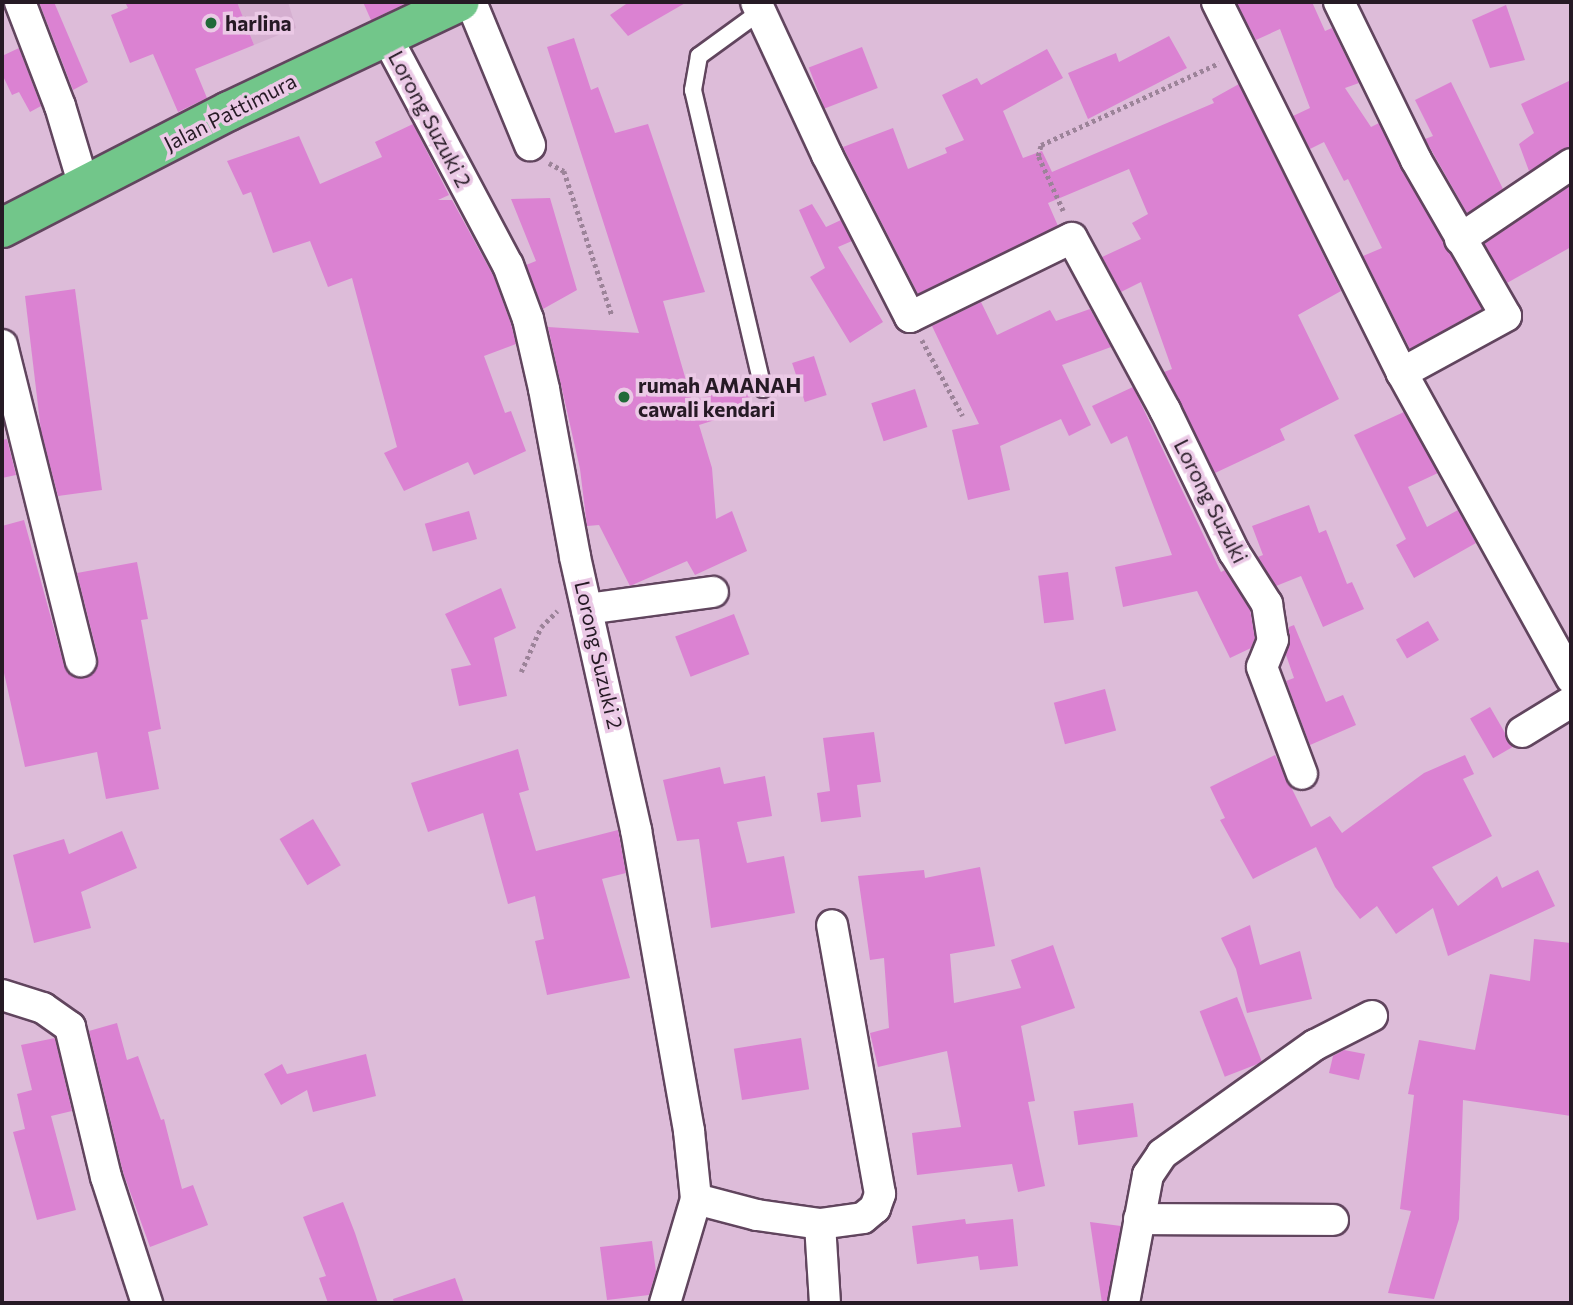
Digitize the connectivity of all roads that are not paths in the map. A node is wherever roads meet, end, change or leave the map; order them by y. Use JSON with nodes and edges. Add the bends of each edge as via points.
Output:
{"nodes":[{"id":1,"x":20,"y":2,"type":"edge"},
{"id":2,"x":460,"y":2,"type":"edge"},
{"id":3,"x":471,"y":2,"type":"edge"},
{"id":4,"x":1217,"y":2,"type":"edge"},
{"id":5,"x":1339,"y":2,"type":"edge"},
{"id":6,"x":759,"y":6,"type":"edge"},
{"id":7,"x":386,"y":36,"type":"junction"},
{"id":8,"x":530,"y":145,"type":"dead end"},
{"id":9,"x":1571,"y":164,"type":"edge"},
{"id":10,"x":84,"y":186,"type":"junction"},
{"id":11,"x":2,"y":228,"type":"edge"},
{"id":12,"x":1460,"y":239,"type":"junction"},
{"id":13,"x":2,"y":345,"type":"edge"},
{"id":14,"x":1402,"y":373,"type":"junction"},
{"id":15,"x":763,"y":389,"type":"dead end"},
{"id":16,"x":712,"y":592,"type":"dead end"},
{"id":17,"x":585,"y":598,"type":"junction"},
{"id":18,"x":81,"y":661,"type":"dead end"},
{"id":19,"x":1571,"y":678,"type":"edge"},
{"id":20,"x":1571,"y":702,"type":"edge"},
{"id":21,"x":1522,"y":732,"type":"dead end"},
{"id":22,"x":1302,"y":774,"type":"dead end"},
{"id":23,"x":832,"y":925,"type":"dead end"},
{"id":24,"x":2,"y":995,"type":"edge"},
{"id":25,"x":1371,"y":1016,"type":"dead end"},
{"id":26,"x":696,"y":1199,"type":"junction"},
{"id":27,"x":1139,"y":1219,"type":"junction"},
{"id":28,"x":1333,"y":1220,"type":"dead end"},
{"id":29,"x":820,"y":1224,"type":"junction"},
{"id":30,"x":147,"y":1303,"type":"edge"},
{"id":31,"x":666,"y":1303,"type":"edge"},
{"id":32,"x":825,"y":1303,"type":"edge"},
{"id":33,"x":1124,"y":1303,"type":"edge"}],
"edges":[{"from":1,"to":10,"type":"street","via":[[57,96]]},
{"from":2,"to":7,"type":"highway","name":"Jalan Pattimura"},
{"from":3,"to":8,"type":"street"},
{"from":4,"to":14,"type":"street"},
{"from":5,"to":12,"type":"street"},
{"from":6,"to":15,"type":"lane","via":[[699,56],[693,90]]},
{"from":6,"to":22,"type":"street","name":"Lorong Suzuki","via":[[827,155],[910,317],[1072,238],[1154,388],[1234,552],[1267,604],[1273,640],[1262,667],[1266,688]]},
{"from":7,"to":10,"type":"highway","name":"Jalan Pattimura"},
{"from":7,"to":17,"type":"street","name":"Lorong Suzuki 2","via":[[520,292]]},
{"from":9,"to":12,"type":"street"},
{"from":10,"to":11,"type":"highway","name":"Jalan Pattimura"},
{"from":12,"to":14,"type":"street","via":[[1506,316]]},
{"from":13,"to":18,"type":"street"},
{"from":14,"to":19,"type":"street"},
{"from":16,"to":17,"type":"street"},
{"from":17,"to":26,"type":"street","name":"Lorong Suzuki 2","via":[[636,830],[679,1062]]},
{"from":20,"to":21,"type":"street"},
{"from":23,"to":29,"type":"street","via":[[880,1194],[875,1208],[863,1218]]},
{"from":24,"to":30,"type":"street","via":[[43,1008],[70,1027],[106,1177]]},
{"from":25,"to":27,"type":"street","via":[[1315,1045],[1162,1154],[1148,1175]]},
{"from":26,"to":29,"type":"street"},
{"from":26,"to":31,"type":"street","name":"Lorong Suzuki 2"},
{"from":27,"to":28,"type":"street"},
{"from":27,"to":33,"type":"street"},
{"from":29,"to":32,"type":"street"}]}
